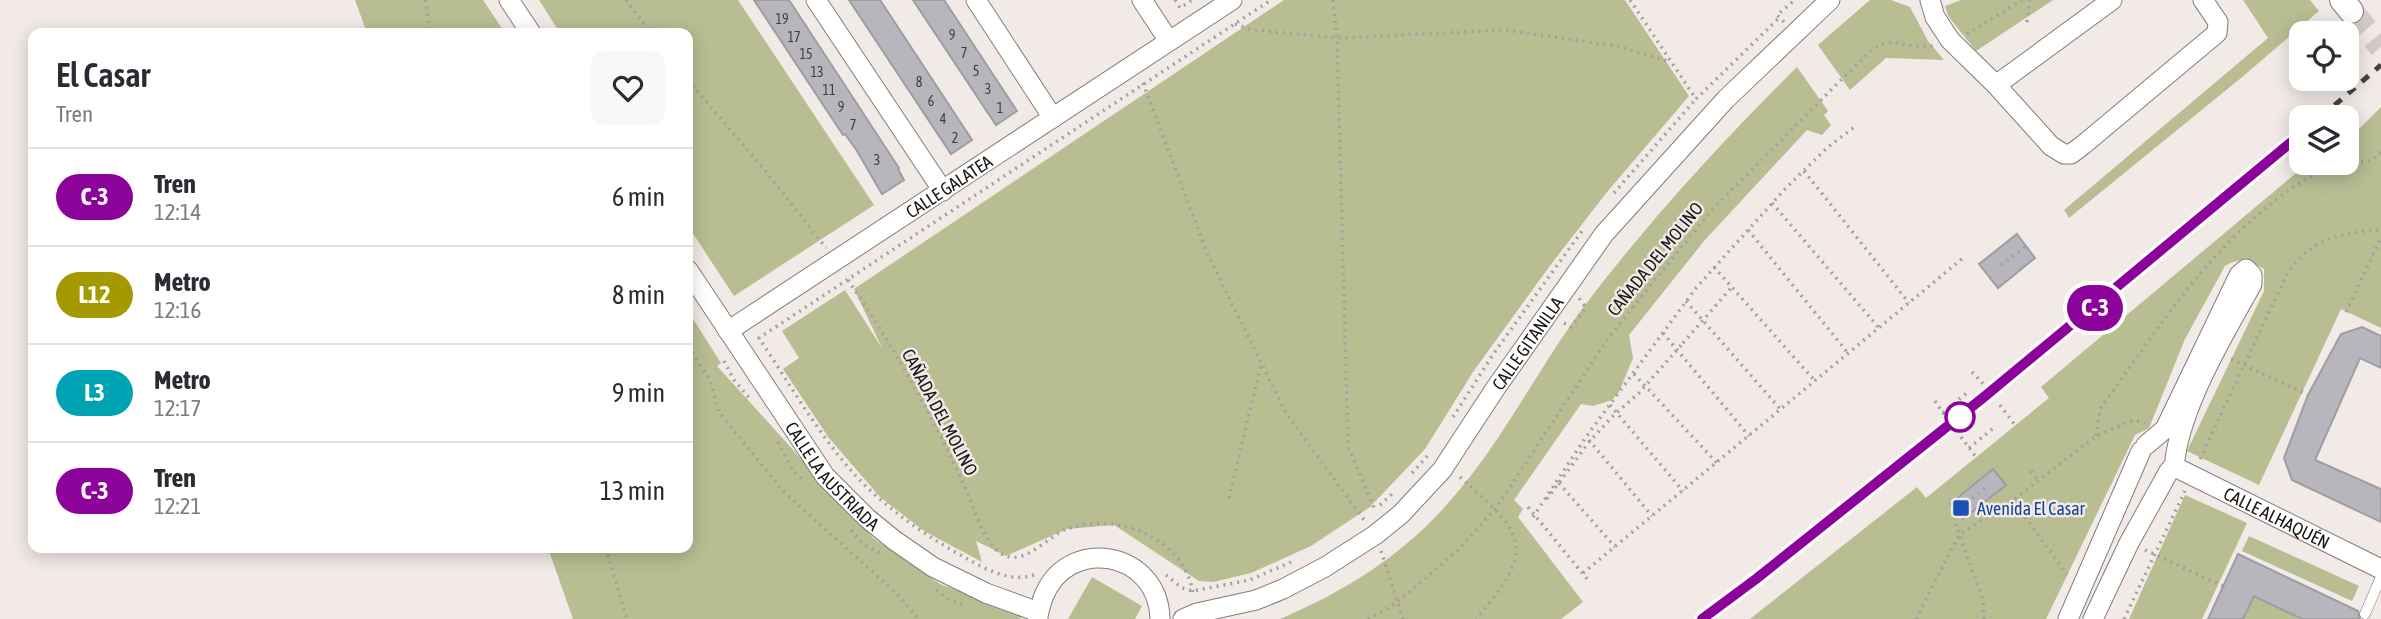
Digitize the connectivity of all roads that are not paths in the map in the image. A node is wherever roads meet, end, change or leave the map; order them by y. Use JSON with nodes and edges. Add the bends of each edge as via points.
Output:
{"nodes":[{"id":1,"x":509,"y":0,"type":"edge"},
{"id":2,"x":817,"y":0,"type":"edge"},
{"id":3,"x":976,"y":0,"type":"edge"},
{"id":4,"x":1142,"y":0,"type":"edge"},
{"id":5,"x":1232,"y":0,"type":"edge"},
{"id":6,"x":1830,"y":0,"type":"edge"},
{"id":7,"x":1930,"y":0,"type":"edge"},
{"id":8,"x":2112,"y":0,"type":"edge"},
{"id":9,"x":2203,"y":0,"type":"edge"},
{"id":10,"x":528,"y":28,"type":"edge"},
{"id":11,"x":1169,"y":41,"type":"junction"},
{"id":12,"x":1996,"y":85,"type":"junction"},
{"id":13,"x":1053,"y":118,"type":"junction"},
{"id":14,"x":943,"y":191,"type":"junction"},
{"id":15,"x":693,"y":278,"type":"edge"},
{"id":16,"x":728,"y":331,"type":"junction"},
{"id":17,"x":2172,"y":432,"type":"junction"},
{"id":18,"x":2143,"y":448,"type":"junction"},
{"id":19,"x":2172,"y":465,"type":"junction"},
{"id":20,"x":2381,"y":569,"type":"edge"},
{"id":21,"x":2381,"y":577,"type":"edge"},
{"id":22,"x":2365,"y":614,"type":"dead end"},
{"id":23,"x":1038,"y":616,"type":"edge"},
{"id":24,"x":1190,"y":616,"type":"edge"},
{"id":25,"x":1160,"y":619,"type":"edge"},
{"id":26,"x":2068,"y":619,"type":"edge"},
{"id":27,"x":2093,"y":619,"type":"edge"}],
"edges":[{"from":1,"to":10,"type":"street"},
{"from":2,"to":14,"type":"street"},
{"from":3,"to":13,"type":"street"},
{"from":4,"to":11,"type":"street"},
{"from":5,"to":11,"type":"street","name":"CALLE GALATEA"},
{"from":6,"to":24,"type":"street","name":"CALLE GITANILLA","via":[[1726,99],[1604,234],[1442,470],[1401,514],[1369,527],[1325,567],[1283,589]]},
{"from":7,"to":12,"type":"street","via":[[1950,40]]},
{"from":8,"to":12,"type":"street"},
{"from":9,"to":12,"type":"street","via":[[2218,22],[2217,33],[2071,154],[2064,155],[2051,146]]},
{"from":11,"to":13,"type":"street","name":"CALLE GALATEA"},
{"from":13,"to":14,"type":"street","name":"CALLE GALATEA"},
{"from":14,"to":16,"type":"street","name":"CALLE GALATEA"},
{"from":15,"to":16,"type":"street","name":"CALLE LA AUSTRIADA"},
{"from":16,"to":23,"type":"street","name":"CALLE LA AUSTRIADA","via":[[825,476],[867,518],[933,567]]},
{"from":17,"to":17,"type":"street","via":[[2239,275],[2246,270],[2252,275],[2252,284]]},
{"from":17,"to":18,"type":"street"},
{"from":17,"to":19,"type":"street"},
{"from":18,"to":19,"type":"street","via":[[2151,442],[2165,442],[2172,449]]},
{"from":18,"to":19,"type":"street","via":[[2141,464],[2150,474],[2163,475]]},
{"from":18,"to":26,"type":"street"},
{"from":19,"to":20,"type":"street","name":"CALLE ALHAQUÉN"},
{"from":19,"to":27,"type":"street"},
{"from":21,"to":22,"type":"lane"},
{"from":23,"to":25,"type":"street","via":[[1049,584],[1065,568],[1084,559],[1110,558],[1141,573],[1154,590]]}]}
